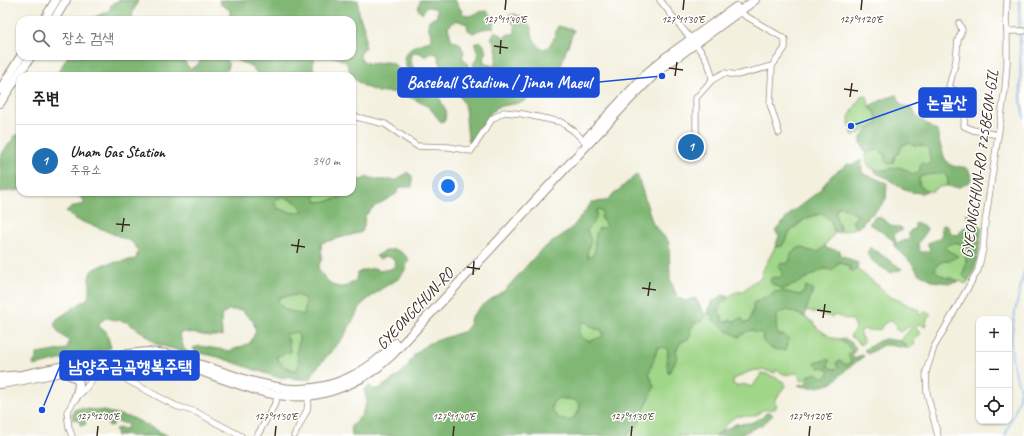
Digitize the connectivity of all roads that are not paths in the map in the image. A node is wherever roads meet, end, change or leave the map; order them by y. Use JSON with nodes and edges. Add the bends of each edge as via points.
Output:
{"nodes":[{"id":1,"x":56,"y":0,"type":"edge"},
{"id":2,"x":66,"y":0,"type":"edge"},
{"id":3,"x":660,"y":0,"type":"edge"},
{"id":4,"x":746,"y":0,"type":"edge"},
{"id":5,"x":755,"y":0,"type":"edge"},
{"id":6,"x":1007,"y":0,"type":"edge"},
{"id":7,"x":739,"y":12,"type":"junction"},
{"id":8,"x":46,"y":16,"type":"edge"},
{"id":9,"x":56,"y":16,"type":"edge"},
{"id":10,"x":959,"y":23,"type":"dead end"},
{"id":11,"x":1008,"y":31,"type":"junction"},
{"id":12,"x":1024,"y":31,"type":"edge"},
{"id":13,"x":693,"y":42,"type":"junction"},
{"id":14,"x":19,"y":60,"type":"edge"},
{"id":15,"x":28,"y":60,"type":"edge"},
{"id":16,"x":772,"y":66,"type":"junction"},
{"id":17,"x":20,"y":72,"type":"edge"},
{"id":18,"x":16,"y":79,"type":"edge"},
{"id":19,"x":712,"y":80,"type":"junction"},
{"id":20,"x":0,"y":90,"type":"edge"},
{"id":21,"x":0,"y":103,"type":"edge"},
{"id":22,"x":356,"y":117,"type":"edge"},
{"id":23,"x":778,"y":133,"type":"dead end"},
{"id":24,"x":998,"y":135,"type":"junction"},
{"id":25,"x":584,"y":141,"type":"junction"},
{"id":26,"x":701,"y":151,"type":"dead end"},
{"id":27,"x":104,"y":361,"type":"junction"},
{"id":28,"x":63,"y":372,"type":"junction"},
{"id":29,"x":0,"y":377,"type":"edge"},
{"id":30,"x":0,"y":384,"type":"edge"},
{"id":31,"x":277,"y":395,"type":"junction"},
{"id":32,"x":309,"y":396,"type":"junction"},
{"id":33,"x":75,"y":399,"type":"junction"},
{"id":34,"x":72,"y":436,"type":"edge"},
{"id":35,"x":241,"y":436,"type":"edge"},
{"id":36,"x":257,"y":436,"type":"edge"},
{"id":37,"x":294,"y":436,"type":"edge"},
{"id":38,"x":938,"y":436,"type":"edge"}],
"edges":[{"from":1,"to":8,"type":"street"},
{"from":2,"to":9,"type":"street"},
{"from":3,"to":13,"type":"street"},
{"from":4,"to":13,"type":"street","name":"GYEONGCHUN-RO"},
{"from":5,"to":7,"type":"street","name":"GYEONGCHUN-RO"},
{"from":6,"to":11,"type":"street","name":"GYEONGCHUN-RO 725BEON-GIL"},
{"from":7,"to":13,"type":"street","name":"GYEONGCHUN-RO"},
{"from":7,"to":16,"type":"street","via":[[785,39],[785,48]]},
{"from":10,"to":24,"type":"street","via":[[962,30],[949,87],[957,92],[965,105],[964,126]]},
{"from":11,"to":12,"type":"street"},
{"from":11,"to":24,"type":"street","name":"GYEONGCHUN-RO 725BEON-GIL","via":[[1005,89]]},
{"from":13,"to":19,"type":"street","via":[[706,58],[712,72]]},
{"from":13,"to":25,"type":"street","name":"GYEONGCHUN-RO","via":[[666,57],[648,72]]},
{"from":13,"to":32,"type":"street","name":"GYEONGCHUN-RO","via":[[658,71],[629,100],[392,355],[355,382]]},
{"from":14,"to":20,"type":"street"},
{"from":15,"to":17,"type":"street"},
{"from":16,"to":19,"type":"street","via":[[737,75],[724,73]]},
{"from":16,"to":23,"type":"street","via":[[770,104]]},
{"from":18,"to":21,"type":"street"},
{"from":19,"to":26,"type":"street","via":[[696,98],[696,129]]},
{"from":22,"to":25,"type":"street","via":[[385,124],[417,146],[471,151],[492,119],[504,112],[561,122]]},
{"from":24,"to":38,"type":"street","name":"GYEONGCHUN-RO 725BEON-GIL","via":[[978,270],[934,347],[926,372],[927,393]]},
{"from":25,"to":27,"type":"street","name":"GYEONGCHUN-RO","via":[[391,348],[355,375],[316,388],[292,389],[250,381],[168,354],[147,352],[118,355]]},
{"from":27,"to":28,"type":"street","name":"GYEONGCHUN-RO"},
{"from":27,"to":29,"type":"street","name":"GYEONGCHUN-RO"},
{"from":27,"to":31,"type":"street","name":"GYEONGCHUN-RO","via":[[170,362]]},
{"from":27,"to":33,"type":"street"},
{"from":27,"to":35,"type":"street","via":[[129,381]]},
{"from":28,"to":30,"type":"street","name":"GYEONGCHUN-RO"},
{"from":28,"to":33,"type":"street","via":[[78,380],[79,387]]},
{"from":31,"to":32,"type":"street","name":"GYEONGCHUN-RO"},
{"from":31,"to":36,"type":"street","via":[[276,402]]},
{"from":32,"to":37,"type":"street","via":[[307,410]]},
{"from":33,"to":34,"type":"street","via":[[67,412]]}]}
